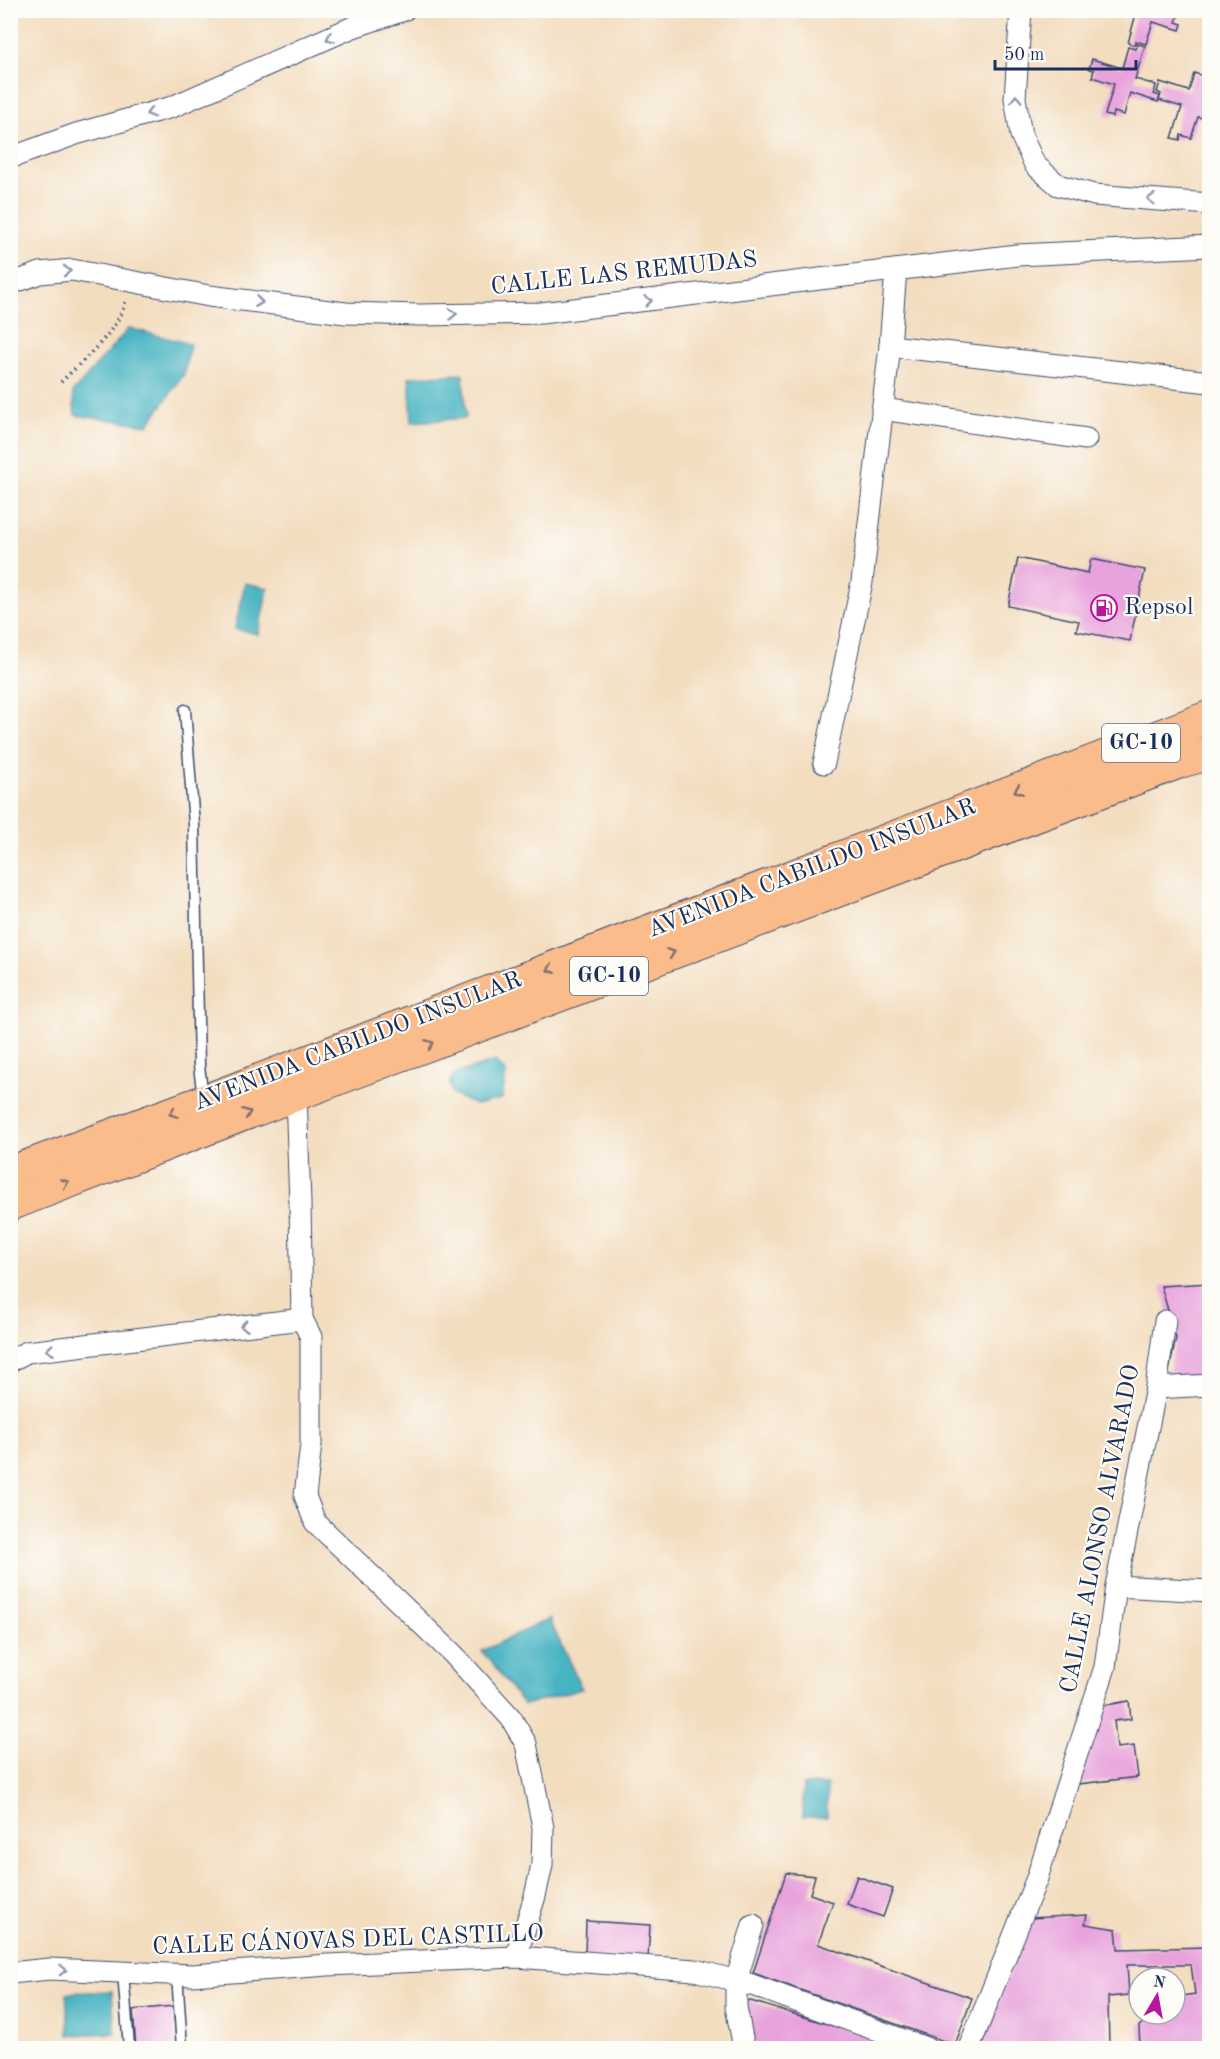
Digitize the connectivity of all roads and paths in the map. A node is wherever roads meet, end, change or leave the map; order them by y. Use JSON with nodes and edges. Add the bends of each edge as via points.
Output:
{"nodes":[{"id":1,"x":404,"y":10,"type":"edge"},
{"id":2,"x":1021,"y":10,"type":"edge"},
{"id":3,"x":10,"y":158,"type":"edge"},
{"id":4,"x":1209,"y":204,"type":"edge"},
{"id":5,"x":1209,"y":246,"type":"edge"},
{"id":6,"x":896,"y":270,"type":"junction"},
{"id":7,"x":130,"y":281,"type":"junction"},
{"id":8,"x":10,"y":284,"type":"edge"},
{"id":9,"x":890,"y":346,"type":"junction"},
{"id":10,"x":62,"y":382,"type":"dead end"},
{"id":11,"x":1209,"y":382,"type":"edge"},
{"id":12,"x":882,"y":409,"type":"junction"},
{"id":13,"x":1086,"y":439,"type":"dead end"},
{"id":14,"x":185,"y":710,"type":"dead end"},
{"id":15,"x":1209,"y":717,"type":"edge"},
{"id":16,"x":1209,"y":753,"type":"edge"},
{"id":17,"x":824,"y":763,"type":"dead end"},
{"id":18,"x":296,"y":1094,"type":"junction"},
{"id":19,"x":203,"y":1102,"type":"junction"},
{"id":20,"x":10,"y":1173,"type":"edge"},
{"id":21,"x":10,"y":1204,"type":"edge"},
{"id":22,"x":302,"y":1319,"type":"junction"},
{"id":23,"x":1165,"y":1321,"type":"dead end"},
{"id":24,"x":10,"y":1361,"type":"edge"},
{"id":25,"x":1209,"y":1385,"type":"edge"},
{"id":26,"x":1156,"y":1388,"type":"junction"},
{"id":27,"x":1116,"y":1586,"type":"junction"},
{"id":28,"x":1209,"y":1591,"type":"edge"},
{"id":29,"x":753,"y":1925,"type":"dead end"},
{"id":30,"x":516,"y":1957,"type":"junction"},
{"id":31,"x":119,"y":1972,"type":"junction"},
{"id":32,"x":10,"y":1973,"type":"edge"},
{"id":33,"x":177,"y":1974,"type":"junction"},
{"id":34,"x":736,"y":1981,"type":"junction"},
{"id":35,"x":129,"y":2049,"type":"edge"},
{"id":36,"x":182,"y":2049,"type":"edge"},
{"id":37,"x":744,"y":2049,"type":"edge"},
{"id":38,"x":926,"y":2049,"type":"edge"},
{"id":39,"x":969,"y":2049,"type":"edge"}],
"edges":[{"from":1,"to":3,"type":"street","one_way":true,"via":[[353,27],[172,106]]},
{"from":4,"to":2,"type":"street","one_way":true,"via":[[1094,195],[1058,185],[1035,165],[1021,135],[1015,98]]},
{"from":5,"to":6,"type":"street","name":"CALLE LAS REMUDAS","via":[[1017,255]]},
{"from":7,"to":6,"type":"street","name":"CALLE LAS REMUDAS","one_way":true,"via":[[209,296],[346,313],[453,315],[541,313]]},
{"from":6,"to":9,"type":"street"},
{"from":8,"to":7,"type":"street","name":"CALLE LAS REMUDAS","one_way":true,"via":[[40,273],[72,270]]},
{"from":7,"to":10,"type":"path","via":[[124,310],[99,345]]},
{"from":9,"to":11,"type":"street"},
{"from":9,"to":12,"type":"street"},
{"from":12,"to":13,"type":"street"},
{"from":12,"to":17,"type":"street","via":[[862,582]]},
{"from":14,"to":19,"type":"lane","via":[[194,825]]},
{"from":15,"to":19,"type":"main road","name":"AVENIDA CABILDO INSULAR","number":"GC-10","one_way":true},
{"from":18,"to":16,"type":"main road","name":"AVENIDA CABILDO INSULAR","number":"GC-10","one_way":true},
{"from":21,"to":18,"type":"main road","name":"AVENIDA CABILDO INSULAR","number":"GC-10","one_way":true},
{"from":18,"to":22,"type":"street"},
{"from":19,"to":20,"type":"main road","name":"AVENIDA CABILDO INSULAR","number":"GC-10","one_way":true},
{"from":22,"to":24,"type":"street","one_way":true,"via":[[27,1352]]},
{"from":22,"to":30,"type":"street","via":[[311,1337],[311,1444],[305,1496],[315,1522],[453,1654],[511,1718],[526,1744],[543,1827],[542,1865]]},
{"from":23,"to":26,"type":"street","name":"CALLE ALONSO ALVARADO"},
{"from":25,"to":26,"type":"street"},
{"from":26,"to":27,"type":"street","name":"CALLE ALONSO ALVARADO"},
{"from":27,"to":28,"type":"street"},
{"from":27,"to":39,"type":"street","name":"CALLE ALONSO ALVARADO","via":[[1105,1667],[1037,1878]]},
{"from":29,"to":34,"type":"street"},
{"from":30,"to":33,"type":"street","name":"CALLE CÁNOVAS DEL CASTILLO"},
{"from":30,"to":34,"type":"street","name":"CALLE CÁNOVAS DEL CASTILLO","via":[[695,1970]]},
{"from":32,"to":31,"type":"street","name":"CALLE CÁNOVAS DEL CASTILLO","one_way":true,"via":[[49,1969]]},
{"from":31,"to":33,"type":"street","name":"CALLE CÁNOVAS DEL CASTILLO"},
{"from":31,"to":35,"type":"lane"},
{"from":33,"to":36,"type":"lane"},
{"from":34,"to":37,"type":"street","via":[[736,2007]]},
{"from":34,"to":38,"type":"street","name":"CALLE CÁNOVAS DEL CASTILLO"}]}
